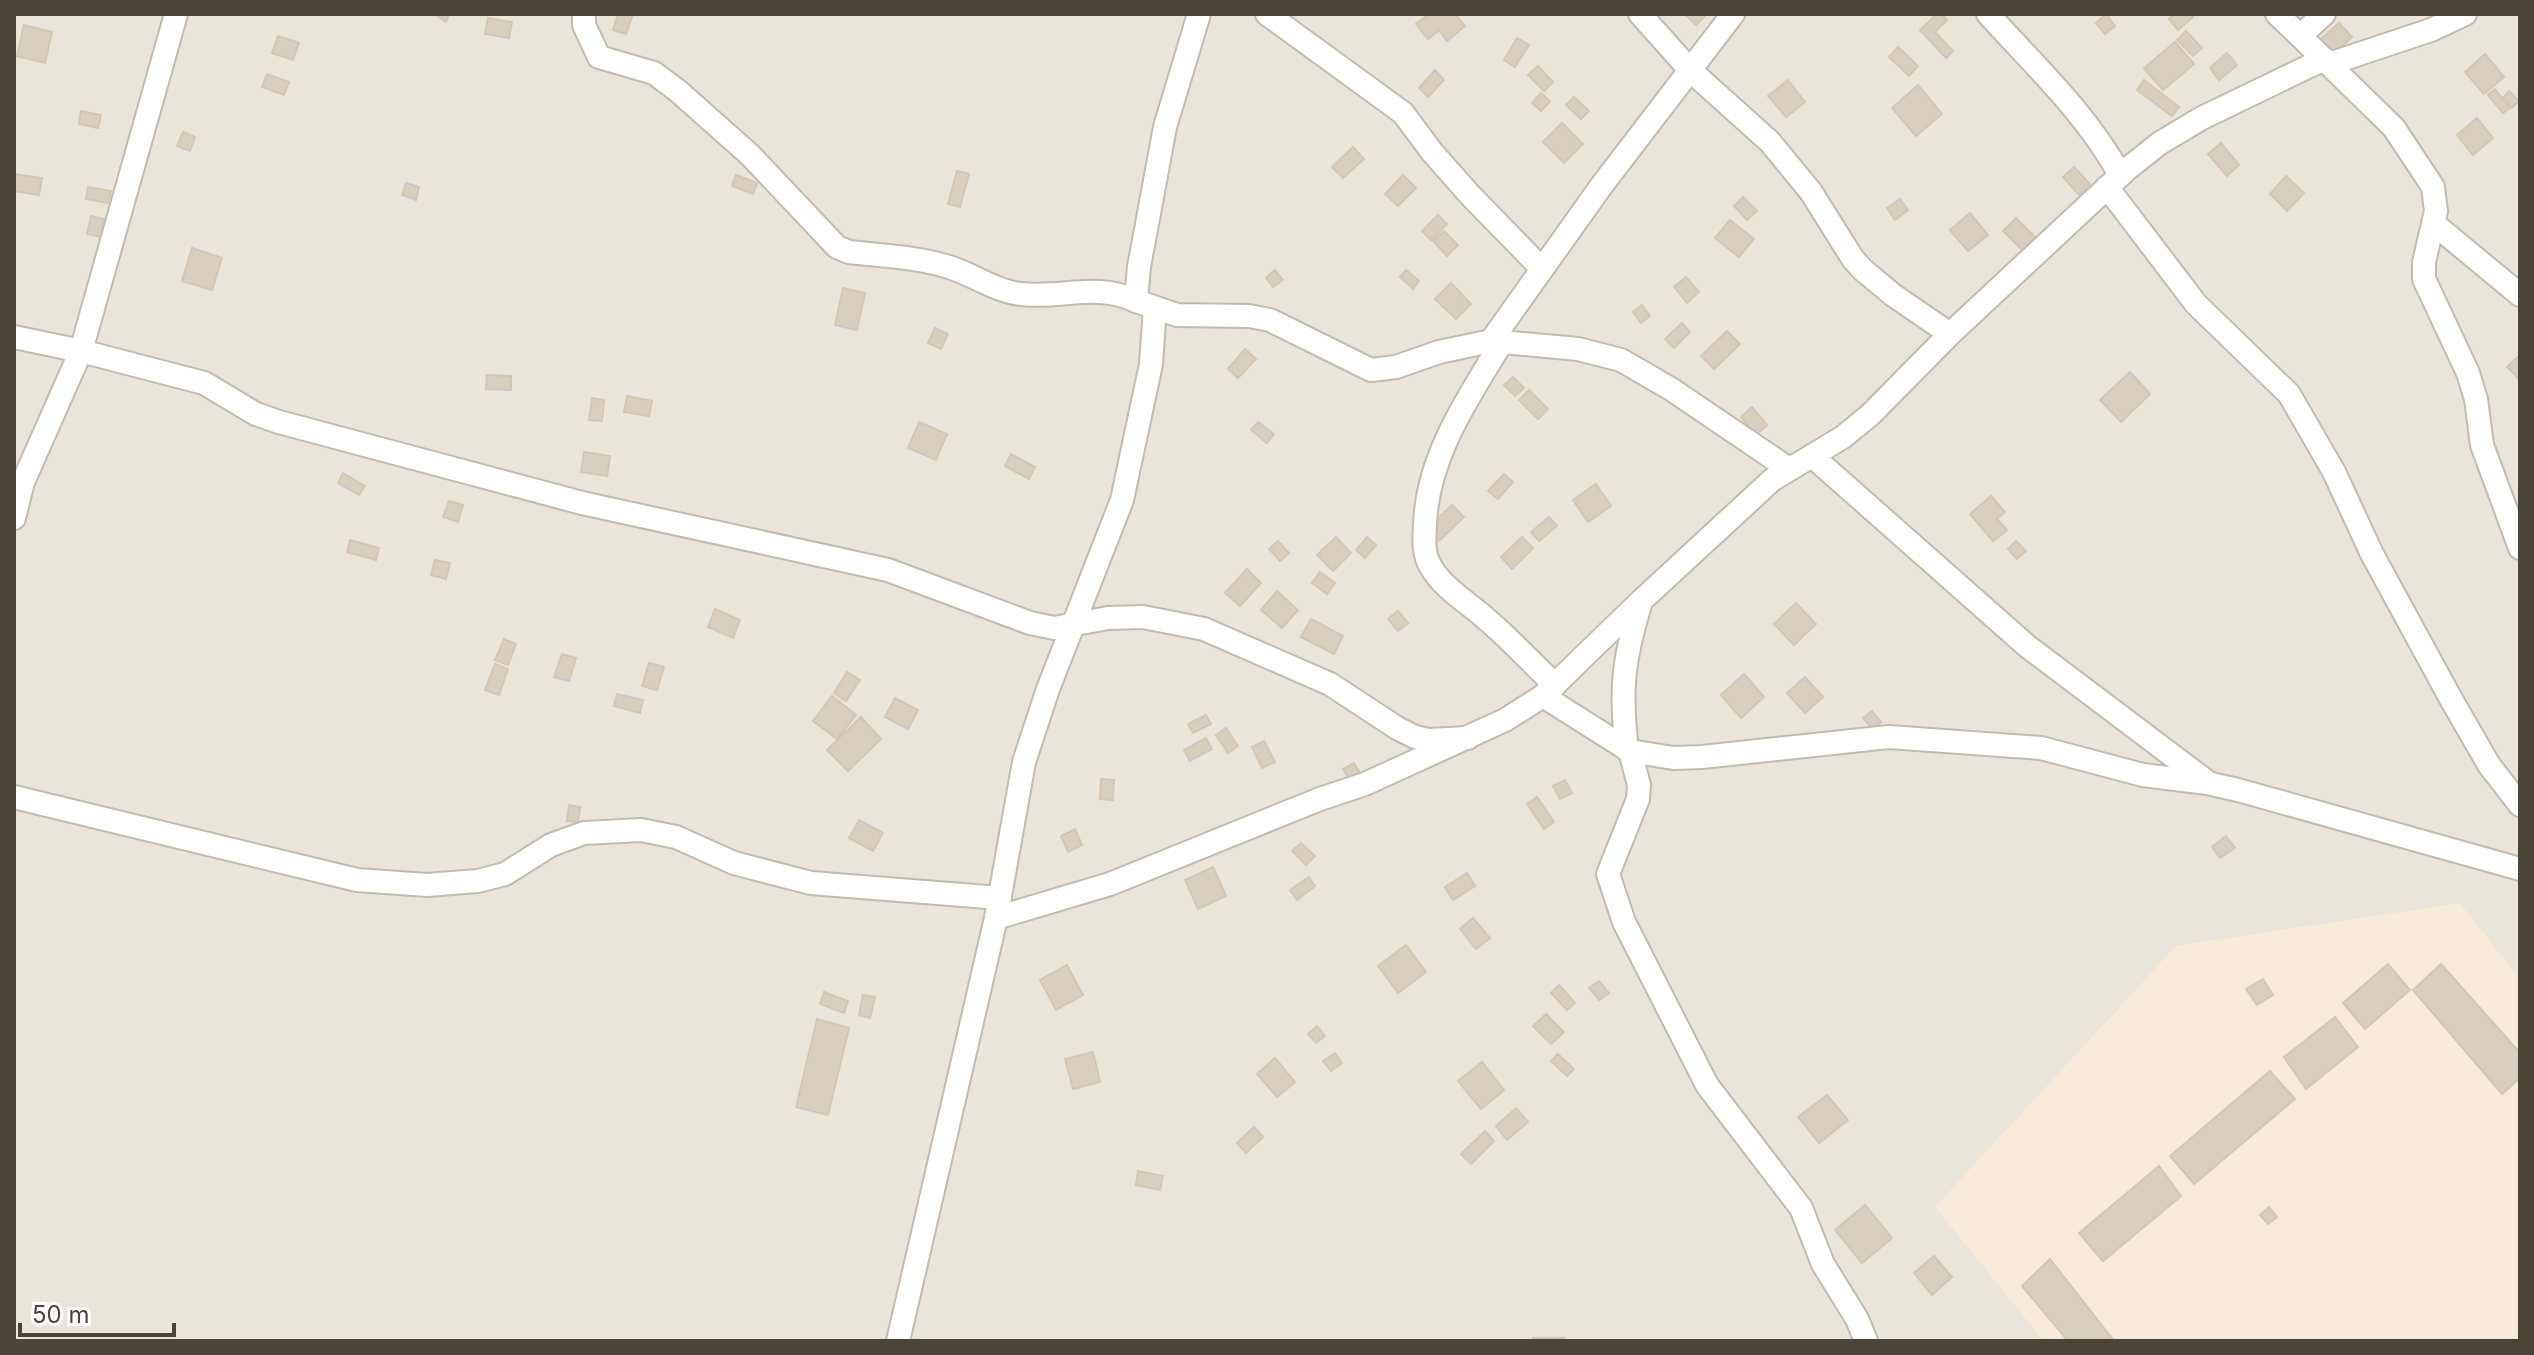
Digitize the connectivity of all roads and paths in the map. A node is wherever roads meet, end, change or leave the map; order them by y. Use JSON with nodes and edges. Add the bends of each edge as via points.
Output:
{"nodes":[{"id":1,"x":176,"y":14,"type":"edge"},
{"id":2,"x":1199,"y":14,"type":"edge"},
{"id":3,"x":1267,"y":14,"type":"edge"},
{"id":4,"x":1640,"y":14,"type":"edge"},
{"id":5,"x":1733,"y":14,"type":"edge"},
{"id":6,"x":1988,"y":14,"type":"edge"},
{"id":7,"x":2277,"y":14,"type":"edge"},
{"id":8,"x":2324,"y":14,"type":"edge"},
{"id":9,"x":2465,"y":14,"type":"edge"},
{"id":10,"x":588,"y":18,"type":"edge"},
{"id":11,"x":2300,"y":36,"type":"junction"},
{"id":12,"x":2326,"y":61,"type":"junction"},
{"id":13,"x":1691,"y":71,"type":"junction"},
{"id":14,"x":2114,"y":181,"type":"junction"},
{"id":15,"x":2433,"y":223,"type":"junction"},
{"id":16,"x":1542,"y":269,"type":"junction"},
{"id":17,"x":2520,"y":295,"type":"edge"},
{"id":18,"x":1146,"y":304,"type":"junction"},
{"id":19,"x":1950,"y":334,"type":"junction"},
{"id":20,"x":14,"y":337,"type":"edge"},
{"id":21,"x":1496,"y":341,"type":"junction"},
{"id":22,"x":81,"y":351,"type":"junction"},
{"id":23,"x":1812,"y":456,"type":"junction"},
{"id":24,"x":1789,"y":469,"type":"junction"},
{"id":25,"x":2510,"y":490,"type":"edge"},
{"id":26,"x":14,"y":518,"type":"edge"},
{"id":27,"x":2520,"y":548,"type":"edge"},
{"id":28,"x":1642,"y":600,"type":"junction"},
{"id":29,"x":1072,"y":626,"type":"junction"},
{"id":30,"x":1549,"y":691,"type":"junction"},
{"id":31,"x":1468,"y":738,"type":"junction"},
{"id":32,"x":1628,"y":750,"type":"junction"},
{"id":33,"x":2207,"y":783,"type":"junction"},
{"id":34,"x":14,"y":797,"type":"edge"},
{"id":35,"x":2520,"y":805,"type":"edge"},
{"id":36,"x":2520,"y":869,"type":"edge"},
{"id":37,"x":998,"y":908,"type":"junction"},
{"id":38,"x":898,"y":1341,"type":"edge"},
{"id":39,"x":1866,"y":1341,"type":"edge"}],
"edges":[{"from":1,"to":22,"type":"street"},
{"from":2,"to":18,"type":"street","via":[[1165,127],[1139,267]]},
{"from":3,"to":16,"type":"street","via":[[1403,113]]},
{"from":4,"to":13,"type":"street"},
{"from":5,"to":13,"type":"street"},
{"from":6,"to":14,"type":"street","via":[[2086,122],[2107,151]]},
{"from":7,"to":11,"type":"street"},
{"from":8,"to":11,"type":"street"},
{"from":9,"to":12,"type":"street","via":[[2431,30]]},
{"from":10,"to":18,"type":"street","via":[[599,57],[654,73],[678,91],[750,155],[837,247],[932,262],[1018,294],[1101,290]]},
{"from":11,"to":12,"type":"street"},
{"from":12,"to":14,"type":"street","via":[[2202,118],[2160,143]]},
{"from":12,"to":15,"type":"street","via":[[2394,128],[2418,161],[2433,187]]},
{"from":13,"to":16,"type":"street"},
{"from":13,"to":19,"type":"street","via":[[1770,142],[1863,270]]},
{"from":14,"to":19,"type":"street"},
{"from":14,"to":35,"type":"street","via":[[2196,304],[2289,394],[2451,699],[2489,765]]},
{"from":15,"to":17,"type":"street"},
{"from":15,"to":25,"type":"street","via":[[2424,279],[2468,373],[2482,445]]},
{"from":16,"to":21,"type":"street"},
{"from":18,"to":21,"type":"street","via":[[1177,315],[1270,320],[1371,370]]},
{"from":18,"to":29,"type":"street","via":[[1151,364],[1122,500]]},
{"from":19,"to":23,"type":"street","via":[[1870,415]]},
{"from":20,"to":22,"type":"street"},
{"from":21,"to":24,"type":"street","via":[[1578,349],[1621,360]]},
{"from":21,"to":30,"type":"street","via":[[1431,478],[1424,548],[1431,567],[1499,630]]},
{"from":22,"to":26,"type":"street","via":[[23,482]]},
{"from":22,"to":29,"type":"street","via":[[204,383],[279,422],[582,503],[876,567],[1015,619],[1054,628]]},
{"from":23,"to":24,"type":"street"},
{"from":23,"to":33,"type":"street","via":[[2027,646]]},
{"from":24,"to":28,"type":"street"},
{"from":25,"to":27,"type":"street"},
{"from":28,"to":30,"type":"street"},
{"from":28,"to":32,"type":"street","via":[[1621,691]]},
{"from":29,"to":31,"type":"street","via":[[1143,617],[1204,629],[1330,684],[1415,737]]},
{"from":29,"to":37,"type":"street","via":[[1024,762]]},
{"from":30,"to":31,"type":"street"},
{"from":30,"to":32,"type":"street"},
{"from":31,"to":37,"type":"street","via":[[1110,884]]},
{"from":32,"to":33,"type":"street","via":[[1702,757],[1889,737],[2041,748],[2143,775]]},
{"from":32,"to":39,"type":"street","via":[[1638,799],[1608,874],[1624,922],[1707,1085],[1801,1208],[1823,1264]]},
{"from":33,"to":36,"type":"street"},
{"from":34,"to":37,"type":"street","via":[[357,880],[427,885],[478,881],[505,874],[551,845],[584,833],[641,830],[811,883]]},
{"from":37,"to":38,"type":"street"}]}
